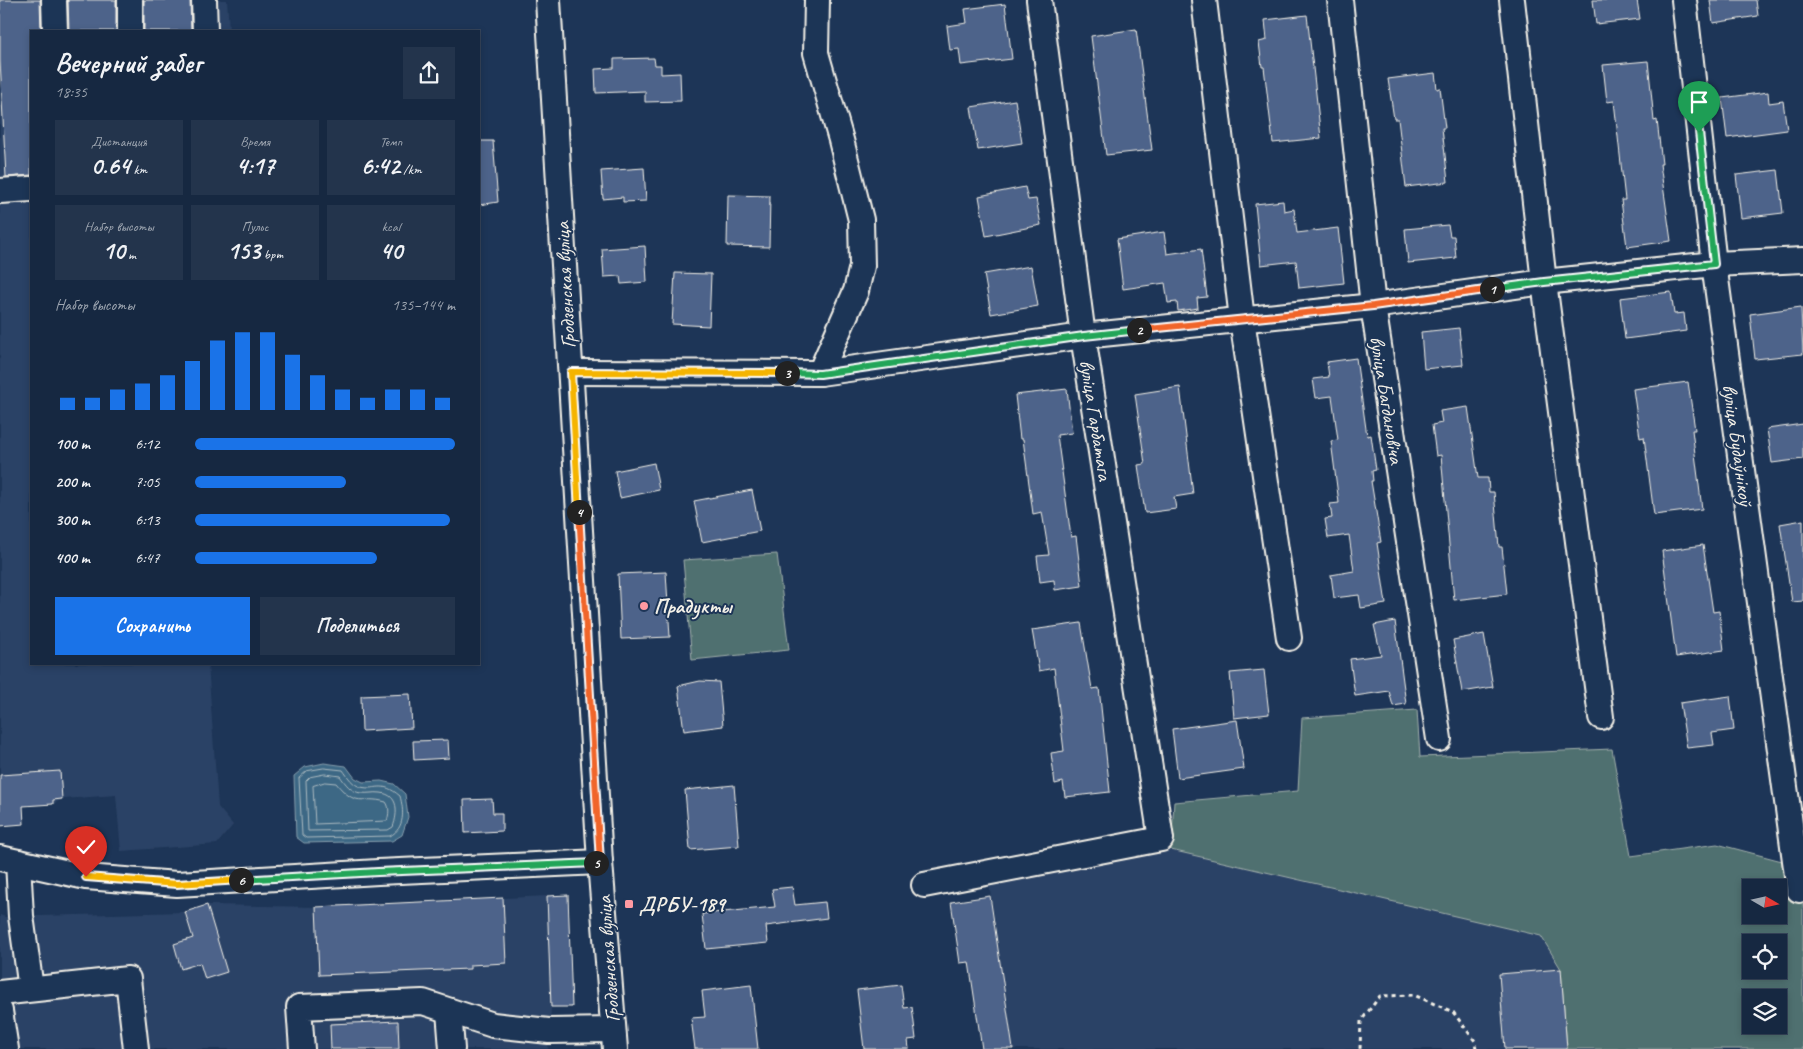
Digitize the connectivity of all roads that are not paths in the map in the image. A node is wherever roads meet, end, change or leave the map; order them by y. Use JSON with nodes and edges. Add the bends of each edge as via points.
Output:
{"nodes":[{"id":1,"x":54,"y":0,"type":"edge"},
{"id":2,"x":130,"y":0,"type":"edge"},
{"id":3,"x":204,"y":0,"type":"edge"},
{"id":4,"x":548,"y":0,"type":"edge"},
{"id":5,"x":817,"y":0,"type":"edge"},
{"id":6,"x":1039,"y":0,"type":"edge"},
{"id":7,"x":1204,"y":0,"type":"edge"},
{"id":8,"x":1340,"y":0,"type":"edge"},
{"id":9,"x":1512,"y":0,"type":"edge"},
{"id":10,"x":1684,"y":0,"type":"edge"},
{"id":11,"x":55,"y":30,"type":"edge"},
{"id":12,"x":130,"y":30,"type":"edge"},
{"id":13,"x":205,"y":30,"type":"edge"},
{"id":14,"x":30,"y":189,"type":"edge"},
{"id":15,"x":0,"y":190,"type":"edge"},
{"id":16,"x":1803,"y":260,"type":"edge"},
{"id":17,"x":1714,"y":264,"type":"junction"},
{"id":18,"x":1544,"y":282,"type":"junction"},
{"id":19,"x":1373,"y":306,"type":"junction"},
{"id":20,"x":1242,"y":319,"type":"junction"},
{"id":21,"x":1084,"y":336,"type":"junction"},
{"id":22,"x":571,"y":372,"type":"junction"},
{"id":23,"x":820,"y":374,"type":"junction"},
{"id":24,"x":1289,"y":638,"type":"dead end"},
{"id":25,"x":1601,"y":717,"type":"dead end"},
{"id":26,"x":1439,"y":739,"type":"dead end"},
{"id":27,"x":9,"y":860,"type":"edge"},
{"id":28,"x":600,"y":862,"type":"junction"},
{"id":29,"x":924,"y":885,"type":"dead end"},
{"id":30,"x":1799,"y":890,"type":"dead end"},
{"id":31,"x":31,"y":989,"type":"junction"},
{"id":32,"x":0,"y":993,"type":"edge"},
{"id":33,"x":0,"y":1011,"type":"edge"},
{"id":34,"x":450,"y":1011,"type":"junction"},
{"id":35,"x":614,"y":1040,"type":"edge"},
{"id":36,"x":6,"y":1049,"type":"edge"},
{"id":37,"x":136,"y":1049,"type":"edge"},
{"id":38,"x":302,"y":1049,"type":"edge"},
{"id":39,"x":452,"y":1049,"type":"edge"}],
"edges":[{"from":1,"to":11,"type":"street"},
{"from":2,"to":12,"type":"street"},
{"from":3,"to":13,"type":"street"},
{"from":4,"to":22,"type":"street","name":"Гродзенская вуліца"},
{"from":5,"to":23,"type":"street","via":[[816,54],[861,220],[862,266],[856,291]]},
{"from":6,"to":21,"type":"street","name":"вуліца Гарбатага"},
{"from":7,"to":20,"type":"street"},
{"from":8,"to":19,"type":"street","name":"вуліца Багдановіча"},
{"from":9,"to":18,"type":"street"},
{"from":10,"to":17,"type":"street","name":"вуліца Будаўнікоў"},
{"from":14,"to":15,"type":"street"},
{"from":16,"to":17,"type":"street"},
{"from":17,"to":18,"type":"street"},
{"from":17,"to":30,"type":"street","name":"вуліца Будаўнікоў"},
{"from":18,"to":19,"type":"street"},
{"from":18,"to":25,"type":"street"},
{"from":19,"to":20,"type":"street"},
{"from":19,"to":26,"type":"street","name":"вуліца Багдановіча"},
{"from":20,"to":21,"type":"street"},
{"from":20,"to":24,"type":"street"},
{"from":21,"to":23,"type":"street"},
{"from":21,"to":29,"type":"street","name":"вуліца Гарбатага","via":[[1161,839]]},
{"from":22,"to":23,"type":"street"},
{"from":22,"to":28,"type":"street","name":"Гродзенская вуліца"},
{"from":27,"to":28,"type":"street","via":[[86,877],[177,884]]},
{"from":27,"to":31,"type":"street"},
{"from":28,"to":35,"type":"street","name":"Гродзенская вуліца"},
{"from":31,"to":32,"type":"street"},
{"from":31,"to":37,"type":"street","via":[[128,979]]},
{"from":33,"to":36,"type":"street"},
{"from":34,"to":35,"type":"street","via":[[492,1025]]},
{"from":34,"to":38,"type":"street","via":[[423,1002],[300,1007]]},
{"from":34,"to":39,"type":"street"}]}
